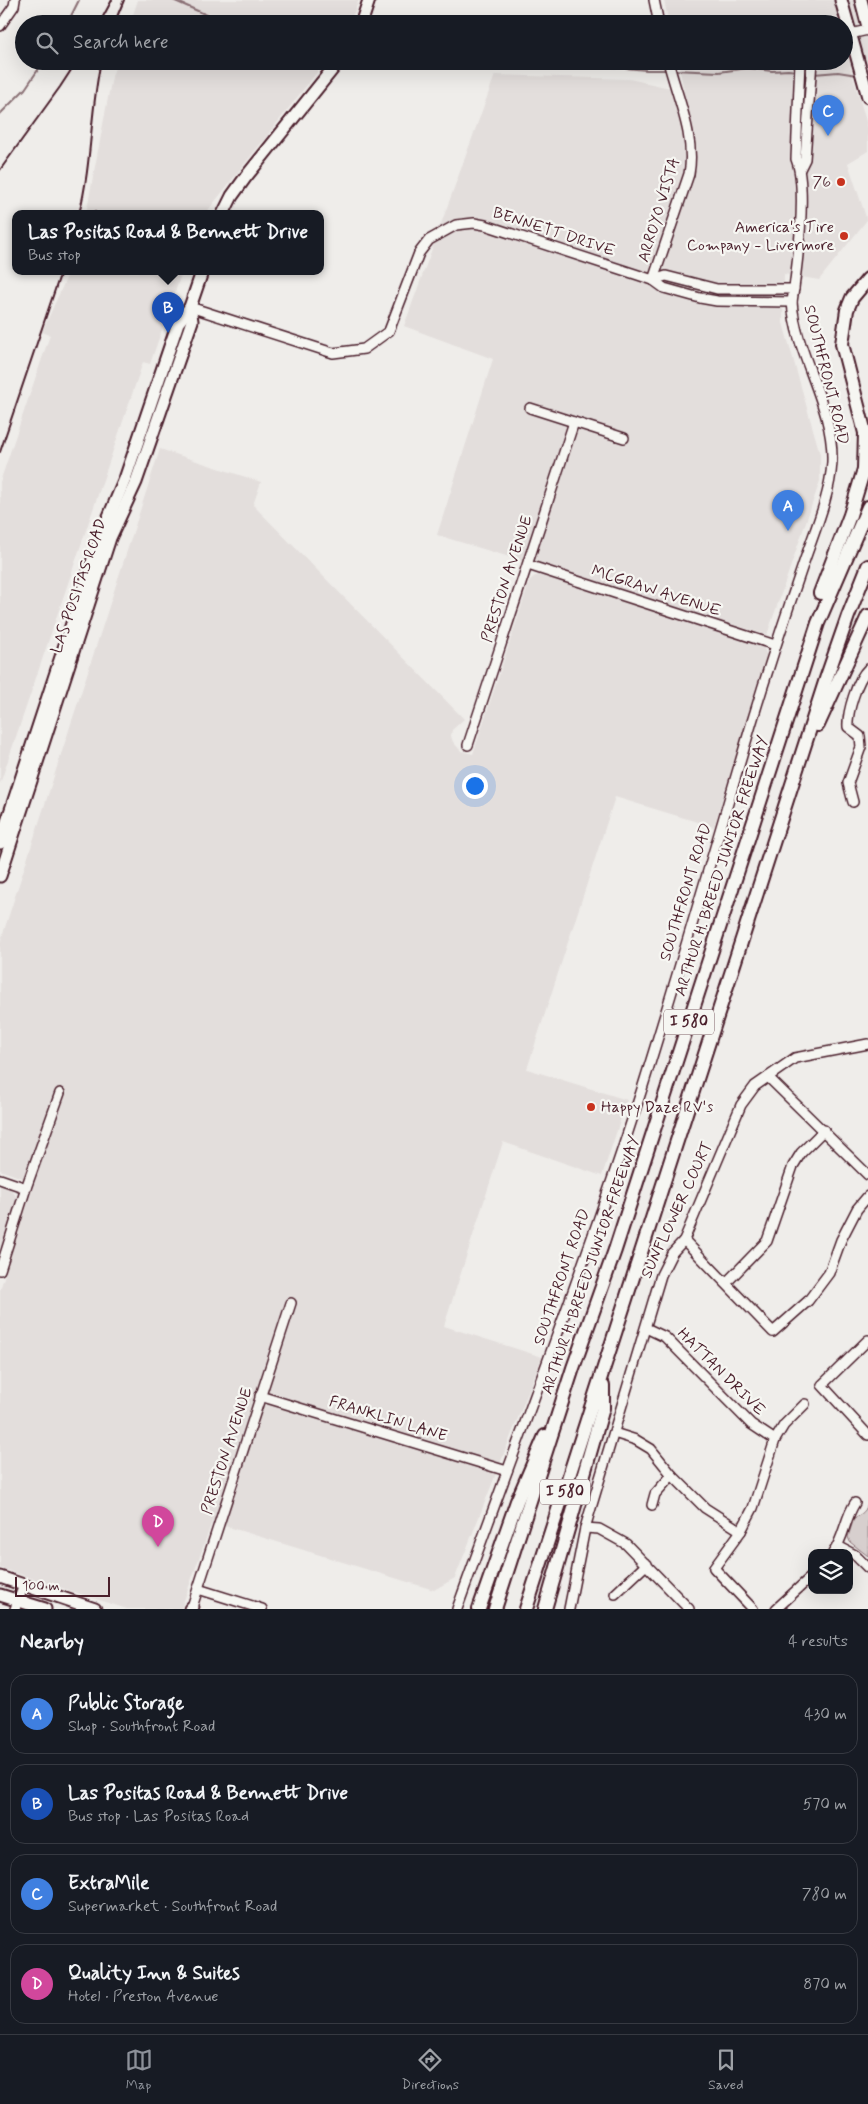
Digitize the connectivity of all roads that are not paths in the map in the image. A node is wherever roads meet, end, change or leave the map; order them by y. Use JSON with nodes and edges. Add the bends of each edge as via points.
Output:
{"nodes":[{"id":1,"x":15,"y":0,"type":"edge"},
{"id":2,"x":369,"y":0,"type":"edge"},
{"id":3,"x":654,"y":0,"type":"edge"},
{"id":4,"x":841,"y":0,"type":"edge"},
{"id":5,"x":861,"y":0,"type":"edge"},
{"id":6,"x":364,"y":15,"type":"edge"},
{"id":7,"x":658,"y":15,"type":"edge"},
{"id":8,"x":843,"y":15,"type":"edge"},
{"id":9,"x":0,"y":26,"type":"edge"},
{"id":10,"x":868,"y":28,"type":"edge"},
{"id":11,"x":853,"y":33,"type":"edge"},
{"id":12,"x":853,"y":53,"type":"edge"},
{"id":13,"x":332,"y":70,"type":"edge"},
{"id":14,"x":670,"y":70,"type":"edge"},
{"id":15,"x":800,"y":70,"type":"edge"},
{"id":16,"x":811,"y":70,"type":"edge"},
{"id":17,"x":867,"y":93,"type":"edge"},
{"id":18,"x":800,"y":169,"type":"junction"},
{"id":19,"x":225,"y":210,"type":"edge"},
{"id":20,"x":201,"y":275,"type":"edge"},
{"id":21,"x":868,"y":279,"type":"edge"},
{"id":22,"x":653,"y":280,"type":"junction"},
{"id":23,"x":794,"y":289,"type":"junction"},
{"id":24,"x":792,"y":302,"type":"junction"},
{"id":25,"x":190,"y":307,"type":"junction"},
{"id":26,"x":530,"y":408,"type":"dead end"},
{"id":27,"x":574,"y":422,"type":"junction"},
{"id":28,"x":624,"y":438,"type":"dead end"},
{"id":29,"x":868,"y":506,"type":"edge"},
{"id":30,"x":528,"y":565,"type":"junction"},
{"id":31,"x":868,"y":566,"type":"edge"},
{"id":32,"x":868,"y":616,"type":"edge"},
{"id":33,"x":818,"y":623,"type":"junction"},
{"id":34,"x":776,"y":645,"type":"junction"},
{"id":35,"x":868,"y":669,"type":"edge"},
{"id":36,"x":468,"y":745,"type":"dead end"},
{"id":37,"x":792,"y":787,"type":"junction"},
{"id":38,"x":853,"y":802,"type":"dead end"},
{"id":39,"x":0,"y":843,"type":"edge"},
{"id":40,"x":0,"y":876,"type":"edge"},
{"id":41,"x":868,"y":1044,"type":"edge"},
{"id":42,"x":768,"y":1077,"type":"junction"},
{"id":43,"x":60,"y":1093,"type":"dead end"},
{"id":44,"x":824,"y":1130,"type":"junction"},
{"id":45,"x":868,"y":1175,"type":"edge"},
{"id":46,"x":0,"y":1180,"type":"edge"},
{"id":47,"x":26,"y":1188,"type":"junction"},
{"id":48,"x":868,"y":1196,"type":"edge"},
{"id":49,"x":684,"y":1240,"type":"junction"},
{"id":50,"x":0,"y":1270,"type":"edge"},
{"id":51,"x":726,"y":1283,"type":"junction"},
{"id":52,"x":291,"y":1303,"type":"dead end"},
{"id":53,"x":646,"y":1328,"type":"junction"},
{"id":54,"x":868,"y":1340,"type":"edge"},
{"id":55,"x":603,"y":1376,"type":"junction"},
{"id":56,"x":260,"y":1396,"type":"junction"},
{"id":57,"x":805,"y":1404,"type":"dead end"},
{"id":58,"x":557,"y":1420,"type":"junction"},
{"id":59,"x":614,"y":1433,"type":"junction"},
{"id":60,"x":868,"y":1435,"type":"edge"},
{"id":61,"x":774,"y":1440,"type":"junction"},
{"id":62,"x":507,"y":1471,"type":"junction"},
{"id":63,"x":672,"y":1475,"type":"junction"},
{"id":64,"x":854,"y":1503,"type":"dead end"},
{"id":65,"x":652,"y":1505,"type":"dead end"},
{"id":66,"x":585,"y":1528,"type":"junction"},
{"id":67,"x":737,"y":1529,"type":"junction"},
{"id":68,"x":836,"y":1549,"type":"edge"},
{"id":69,"x":853,"y":1554,"type":"edge"},
{"id":70,"x":646,"y":1564,"type":"junction"},
{"id":71,"x":868,"y":1568,"type":"edge"},
{"id":72,"x":0,"y":1577,"type":"edge"},
{"id":73,"x":808,"y":1580,"type":"edge"},
{"id":74,"x":24,"y":1585,"type":"junction"},
{"id":75,"x":198,"y":1589,"type":"junction"},
{"id":76,"x":615,"y":1594,"type":"dead end"},
{"id":77,"x":0,"y":1595,"type":"edge"},
{"id":78,"x":17,"y":1605,"type":"edge"},
{"id":79,"x":546,"y":1607,"type":"edge"},
{"id":80,"x":191,"y":1608,"type":"edge"},
{"id":81,"x":686,"y":1608,"type":"edge"},
{"id":82,"x":45,"y":1609,"type":"edge"},
{"id":83,"x":95,"y":1609,"type":"edge"},
{"id":84,"x":262,"y":1609,"type":"edge"},
{"id":85,"x":457,"y":1609,"type":"edge"},
{"id":86,"x":479,"y":1609,"type":"edge"},
{"id":87,"x":495,"y":1609,"type":"edge"},
{"id":88,"x":526,"y":1609,"type":"edge"},
{"id":89,"x":569,"y":1609,"type":"edge"},
{"id":90,"x":753,"y":1609,"type":"edge"},
{"id":91,"x":776,"y":1609,"type":"edge"}],
"edges":[{"from":1,"to":9,"type":"street"},
{"from":2,"to":6,"type":"main road"},
{"from":3,"to":7,"type":"street"},
{"from":4,"to":8,"type":"main road"},
{"from":5,"to":10,"type":"main road"},
{"from":10,"to":11,"type":"street"},
{"from":12,"to":17,"type":"main road"},
{"from":13,"to":19,"type":"main road","via":[[245,178]]},
{"from":14,"to":22,"type":"street","name":"ARROYO VISTA","via":[[692,160]]},
{"from":15,"to":18,"type":"street","name":"SOUTHFRONT ROAD","via":[[796,158]]},
{"from":16,"to":18,"type":"street","name":"SOUTHFRONT ROAD","via":[[805,159]]},
{"from":18,"to":23,"type":"street","name":"SOUTHFRONT ROAD","via":[[800,230]]},
{"from":20,"to":25,"type":"main road","name":"LAS POSITAS ROAD"},
{"from":21,"to":33,"type":"highway","via":[[852,298],[847,310],[842,344],[865,434],[864,469],[817,603]]},
{"from":22,"to":23,"type":"street","name":"BENNETT DRIVE","via":[[666,276],[717,289]]},
{"from":22,"to":24,"type":"street","name":"BENNETT DRIVE","via":[[664,288],[717,301]]},
{"from":22,"to":25,"type":"street","name":"BENNETT DRIVE","via":[[485,225],[456,225],[429,240],[419,253],[389,330],[364,349],[333,353]]},
{"from":23,"to":24,"type":"street","name":"SOUTHFRONT ROAD"},
{"from":24,"to":34,"type":"street","name":"SOUTHFRONT ROAD","via":[[799,342],[825,417],[832,459],[825,500]]},
{"from":25,"to":39,"type":"main road","name":"LAS POSITAS ROAD","via":[[178,323],[125,479],[102,533]]},
{"from":25,"to":40,"type":"main road","name":"LAS POSITAS ROAD","via":[[192,322],[136,482],[110,538]]},
{"from":26,"to":27,"type":"street"},
{"from":27,"to":28,"type":"street"},
{"from":27,"to":30,"type":"street","name":"PRESTON AVENUE"},
{"from":29,"to":33,"type":"highway","name":"ARTHUR H. BREED JUNIOR FREEWAY","number":"I 580"},
{"from":30,"to":34,"type":"street","name":"MCGRAW AVENUE"},
{"from":30,"to":36,"type":"street","name":"PRESTON AVENUE"},
{"from":31,"to":37,"type":"highway","number":"I 580","via":[[826,679]]},
{"from":32,"to":37,"type":"highway"},
{"from":33,"to":58,"type":"highway","name":"ARTHUR H. BREED JUNIOR FREEWAY","number":"I 580"},
{"from":34,"to":62,"type":"street","name":"SOUTHFRONT ROAD","via":[[642,1090],[551,1356]]},
{"from":35,"to":38,"type":"street","via":[[862,674],[848,717],[848,728],[860,736],[861,747],[848,783]]},
{"from":37,"to":55,"type":"highway","number":"I 580"},
{"from":41,"to":42,"type":"street","name":"SUNFLOWER COURT","via":[[795,1058]]},
{"from":42,"to":44,"type":"street"},
{"from":42,"to":49,"type":"street","name":"SUNFLOWER COURT","via":[[755,1086],[741,1105]]},
{"from":43,"to":47,"type":"street"},
{"from":44,"to":45,"type":"street"},
{"from":44,"to":51,"type":"street","via":[[793,1166],[767,1241]]},
{"from":46,"to":47,"type":"street"},
{"from":47,"to":50,"type":"street"},
{"from":48,"to":51,"type":"street","via":[[844,1233],[828,1273],[808,1301],[772,1332]]},
{"from":49,"to":51,"type":"street"},
{"from":49,"to":53,"type":"street","name":"SUNFLOWER COURT","via":[[672,1253],[661,1275]]},
{"from":52,"to":56,"type":"street","name":"PRESTON AVENUE"},
{"from":53,"to":59,"type":"street","name":"SUNFLOWER COURT"},
{"from":53,"to":61,"type":"street","name":"HATTAN DRIVE","via":[[666,1337],[750,1424]]},
{"from":54,"to":60,"type":"street","via":[[822,1385]]},
{"from":55,"to":79,"type":"highway","via":[[603,1408]]},
{"from":55,"to":88,"type":"highway","number":"I 580"},
{"from":56,"to":62,"type":"street","name":"FRANKLIN LANE"},
{"from":56,"to":75,"type":"street","name":"PRESTON AVENUE"},
{"from":57,"to":61,"type":"street"},
{"from":58,"to":86,"type":"highway","via":[[541,1442]]},
{"from":58,"to":87,"type":"highway","name":"ARTHUR H. BREED JUNIOR FREEWAY","number":"I 580"},
{"from":59,"to":63,"type":"street","via":[[651,1449]]},
{"from":59,"to":66,"type":"street","name":"SUNFLOWER COURT"},
{"from":61,"to":67,"type":"street","via":[[753,1508]]},
{"from":62,"to":85,"type":"street","name":"SOUTHFRONT ROAD"},
{"from":63,"to":65,"type":"street","via":[[655,1494]]},
{"from":63,"to":67,"type":"street","via":[[706,1508]]},
{"from":64,"to":68,"type":"street"},
{"from":66,"to":70,"type":"street","via":[[599,1529],[626,1544]]},
{"from":66,"to":89,"type":"street","name":"SUNFLOWER COURT"},
{"from":67,"to":90,"type":"street","via":[[714,1568]]},
{"from":69,"to":71,"type":"street"},
{"from":70,"to":76,"type":"street"},
{"from":70,"to":81,"type":"street"},
{"from":72,"to":74,"type":"main road"},
{"from":73,"to":91,"type":"street"},
{"from":74,"to":78,"type":"street"},
{"from":74,"to":83,"type":"main road"},
{"from":75,"to":80,"type":"street","name":"PRESTON AVENUE"},
{"from":75,"to":84,"type":"street"},
{"from":77,"to":78,"type":"main road"},
{"from":78,"to":82,"type":"main road"}]}
